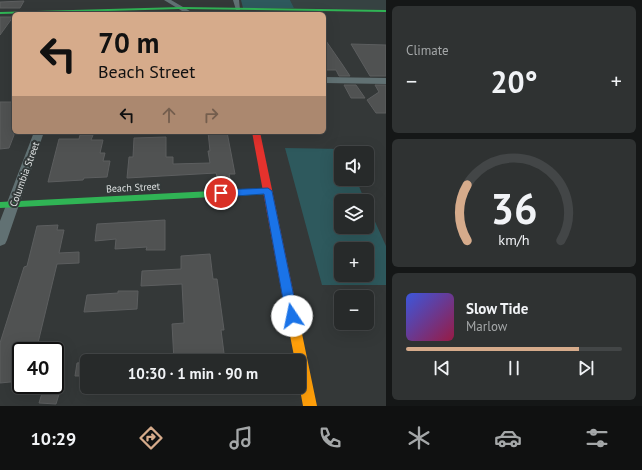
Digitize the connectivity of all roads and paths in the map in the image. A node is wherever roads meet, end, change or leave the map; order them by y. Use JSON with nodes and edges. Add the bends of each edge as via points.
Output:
{"nodes":[{"id":1,"x":166,"y":0,"type":"edge"},
{"id":2,"x":237,"y":4,"type":"edge"},
{"id":3,"x":181,"y":8,"type":"junction"},
{"id":4,"x":386,"y":11,"type":"edge"},
{"id":5,"x":83,"y":12,"type":"edge"},
{"id":6,"x":188,"y":12,"type":"edge"},
{"id":7,"x":0,"y":13,"type":"edge"},
{"id":8,"x":12,"y":13,"type":"edge"},
{"id":9,"x":326,"y":80,"type":"edge"},
{"id":10,"x":386,"y":81,"type":"edge"},
{"id":11,"x":38,"y":134,"type":"edge"},
{"id":12,"x":256,"y":134,"type":"edge"},
{"id":13,"x":268,"y":191,"type":"junction"},
{"id":14,"x":6,"y":205,"type":"edge"},
{"id":15,"x":0,"y":240,"type":"edge"},
{"id":16,"x":310,"y":406,"type":"edge"}],
"edges":[{"from":1,"to":3,"type":"street"},
{"from":2,"to":3,"type":"street"},
{"from":2,"to":4,"type":"street"},
{"from":3,"to":5,"type":"street"},
{"from":3,"to":6,"type":"street"},
{"from":7,"to":8,"type":"street"},
{"from":9,"to":10,"type":"street"},
{"from":11,"to":14,"type":"street","name":"Columbia Street"},
{"from":12,"to":13,"type":"street"},
{"from":13,"to":14,"type":"street","name":"Beach Street"},
{"from":13,"to":16,"type":"street"},
{"from":14,"to":15,"type":"street","name":"Columbia Street"}]}
